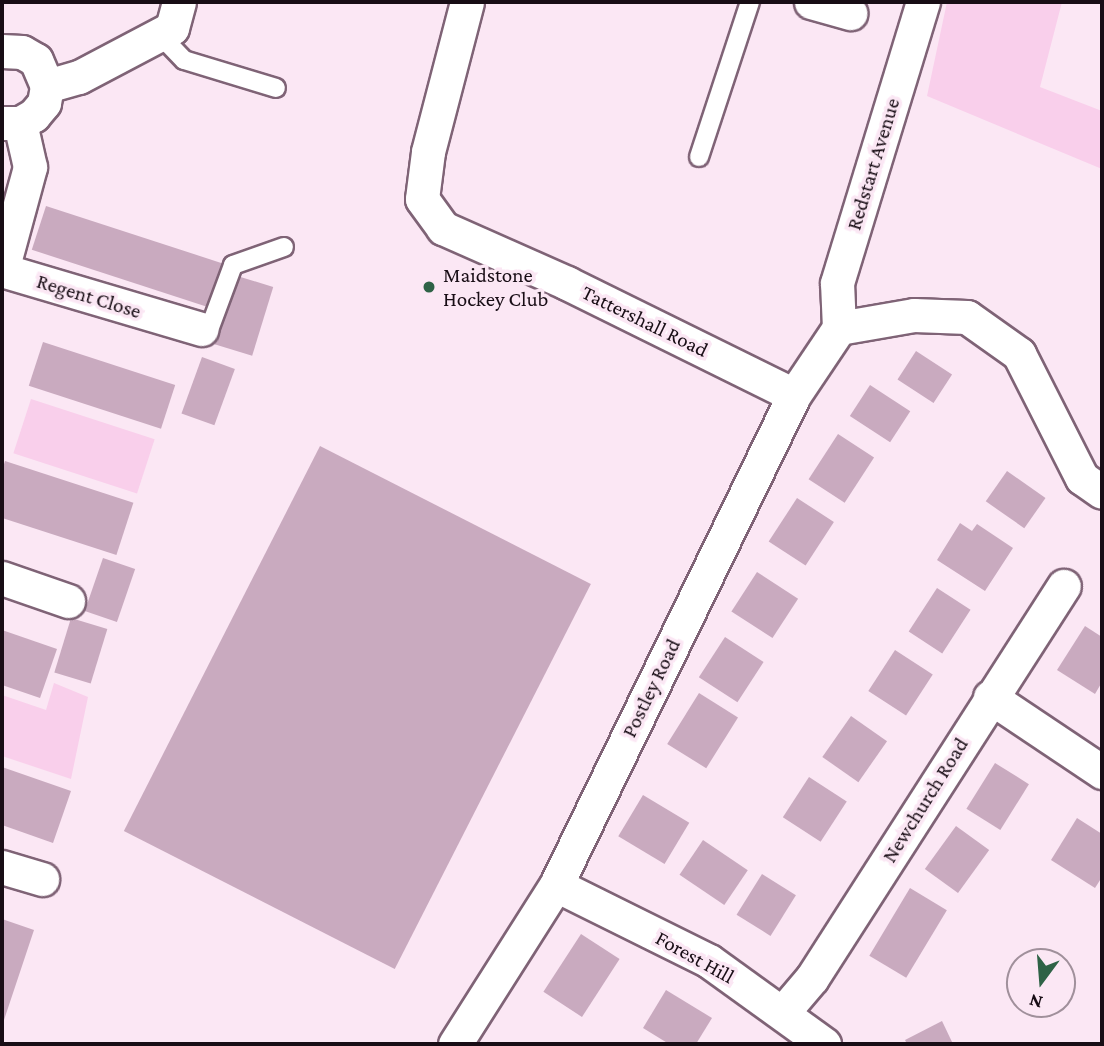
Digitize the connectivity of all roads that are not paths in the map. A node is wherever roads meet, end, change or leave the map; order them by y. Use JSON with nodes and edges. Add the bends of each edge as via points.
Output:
{"nodes":[{"id":1,"x":180,"y":2,"type":"edge"},
{"id":2,"x":467,"y":2,"type":"edge"},
{"id":3,"x":750,"y":2,"type":"edge"},
{"id":4,"x":811,"y":2,"type":"edge"},
{"id":5,"x":923,"y":2,"type":"edge"},
{"id":6,"x":850,"y":13,"type":"dead end"},
{"id":7,"x":159,"y":34,"type":"junction"},
{"id":8,"x":3,"y":46,"type":"edge"},
{"id":9,"x":47,"y":86,"type":"junction"},
{"id":10,"x":276,"y":88,"type":"dead end"},
{"id":11,"x":11,"y":123,"type":"edge"},
{"id":12,"x":699,"y":157,"type":"dead end"},
{"id":13,"x":284,"y":247,"type":"dead end"},
{"id":14,"x":839,"y":328,"type":"junction"},
{"id":15,"x":201,"y":329,"type":"joint"},
{"id":16,"x":794,"y":395,"type":"junction"},
{"id":17,"x":1102,"y":492,"type":"edge"},
{"id":18,"x":2,"y":578,"type":"edge"},
{"id":19,"x":1064,"y":586,"type":"dead end"},
{"id":20,"x":68,"y":601,"type":"dead end"},
{"id":21,"x":990,"y":697,"type":"junction"},
{"id":22,"x":1102,"y":772,"type":"edge"},
{"id":23,"x":2,"y":867,"type":"edge"},
{"id":24,"x":42,"y":879,"type":"dead end"},
{"id":25,"x":556,"y":886,"type":"junction"},
{"id":26,"x":784,"y":1012,"type":"junction"},
{"id":27,"x":455,"y":1044,"type":"edge"},
{"id":28,"x":824,"y":1044,"type":"edge"}],
"edges":[{"from":1,"to":7,"type":"street","via":[[172,28]]},
{"from":2,"to":16,"type":"street","name":"Tattershall Road","via":[[428,152],[422,199],[443,228],[567,282]]},
{"from":3,"to":12,"type":"lane"},
{"from":4,"to":6,"type":"street"},
{"from":5,"to":14,"type":"street","name":"Redstart Avenue","via":[[837,283]]},
{"from":7,"to":9,"type":"street","via":[[79,78]]},
{"from":7,"to":10,"type":"lane","via":[[184,60]]},
{"from":8,"to":9,"type":"street","via":[[36,60]]},
{"from":9,"to":11,"type":"street","via":[[44,103]]},
{"from":11,"to":15,"type":"street","name":"Regent Close","via":[[30,167],[2,270]]},
{"from":13,"to":15,"type":"lane","via":[[233,265],[209,330]]},
{"from":14,"to":16,"type":"street","name":"Postley Road"},
{"from":14,"to":17,"type":"street","via":[[914,315],[968,317],[1019,354],[1082,478]]},
{"from":16,"to":25,"type":"street","name":"Postley Road"},
{"from":18,"to":20,"type":"street"},
{"from":19,"to":21,"type":"street","name":"Newchurch Road"},
{"from":21,"to":22,"type":"street"},
{"from":21,"to":26,"type":"street","name":"Newchurch Road","via":[[812,978]]},
{"from":23,"to":24,"type":"street"},
{"from":25,"to":26,"type":"street","name":"Forest Hill","via":[[709,961]]},
{"from":25,"to":27,"type":"street","name":"Postley Road"},
{"from":26,"to":28,"type":"street","name":"Forest Hill"}]}
